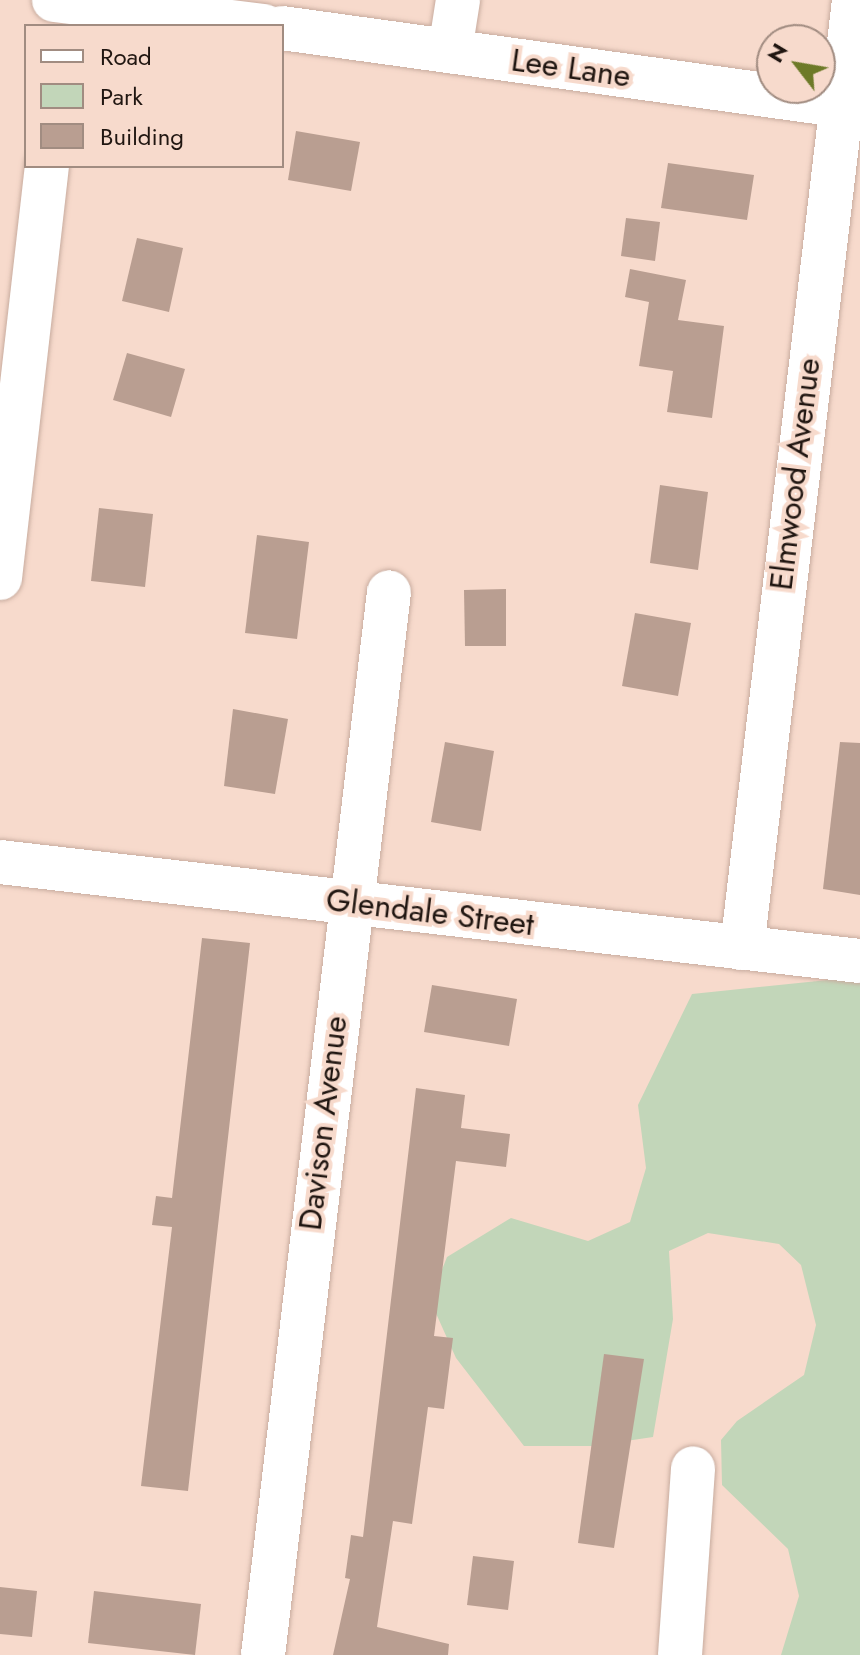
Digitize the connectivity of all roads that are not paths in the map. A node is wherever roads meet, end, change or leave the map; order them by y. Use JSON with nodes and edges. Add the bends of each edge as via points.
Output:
{"nodes":[{"id":1,"x":56,"y":0,"type":"edge"},
{"id":2,"x":458,"y":0,"type":"edge"},
{"id":3,"x":854,"y":0,"type":"edge"},
{"id":4,"x":56,"y":24,"type":"edge"},
{"id":5,"x":248,"y":24,"type":"edge"},
{"id":6,"x":284,"y":28,"type":"edge"},
{"id":7,"x":450,"y":51,"type":"junction"},
{"id":8,"x":850,"y":106,"type":"edge"},
{"id":9,"x":47,"y":168,"type":"edge"},
{"id":10,"x":0,"y":578,"type":"edge"},
{"id":11,"x":389,"y":592,"type":"dead end"},
{"id":12,"x":0,"y":862,"type":"edge"},
{"id":13,"x":349,"y":902,"type":"junction"},
{"id":14,"x":742,"y":948,"type":"junction"},
{"id":15,"x":860,"y":961,"type":"edge"},
{"id":16,"x":693,"y":1468,"type":"dead end"},
{"id":17,"x":263,"y":1655,"type":"edge"},
{"id":18,"x":680,"y":1655,"type":"edge"}],
"edges":[{"from":1,"to":4,"type":"street"},
{"from":1,"to":5,"type":"street"},
{"from":2,"to":7,"type":"street"},
{"from":3,"to":8,"type":"street","name":"Elmwood Avenue"},
{"from":6,"to":7,"type":"street","name":"Lee Lane"},
{"from":7,"to":8,"type":"street","name":"Lee Lane"},
{"from":8,"to":14,"type":"street","name":"Elmwood Avenue"},
{"from":9,"to":10,"type":"street"},
{"from":11,"to":13,"type":"street","name":"Davison Avenue"},
{"from":12,"to":13,"type":"street","name":"Glendale Street"},
{"from":13,"to":14,"type":"street","name":"Glendale Street"},
{"from":13,"to":17,"type":"street","name":"Davison Avenue"},
{"from":14,"to":15,"type":"street","name":"Glendale Street"},
{"from":16,"to":18,"type":"street"}]}
